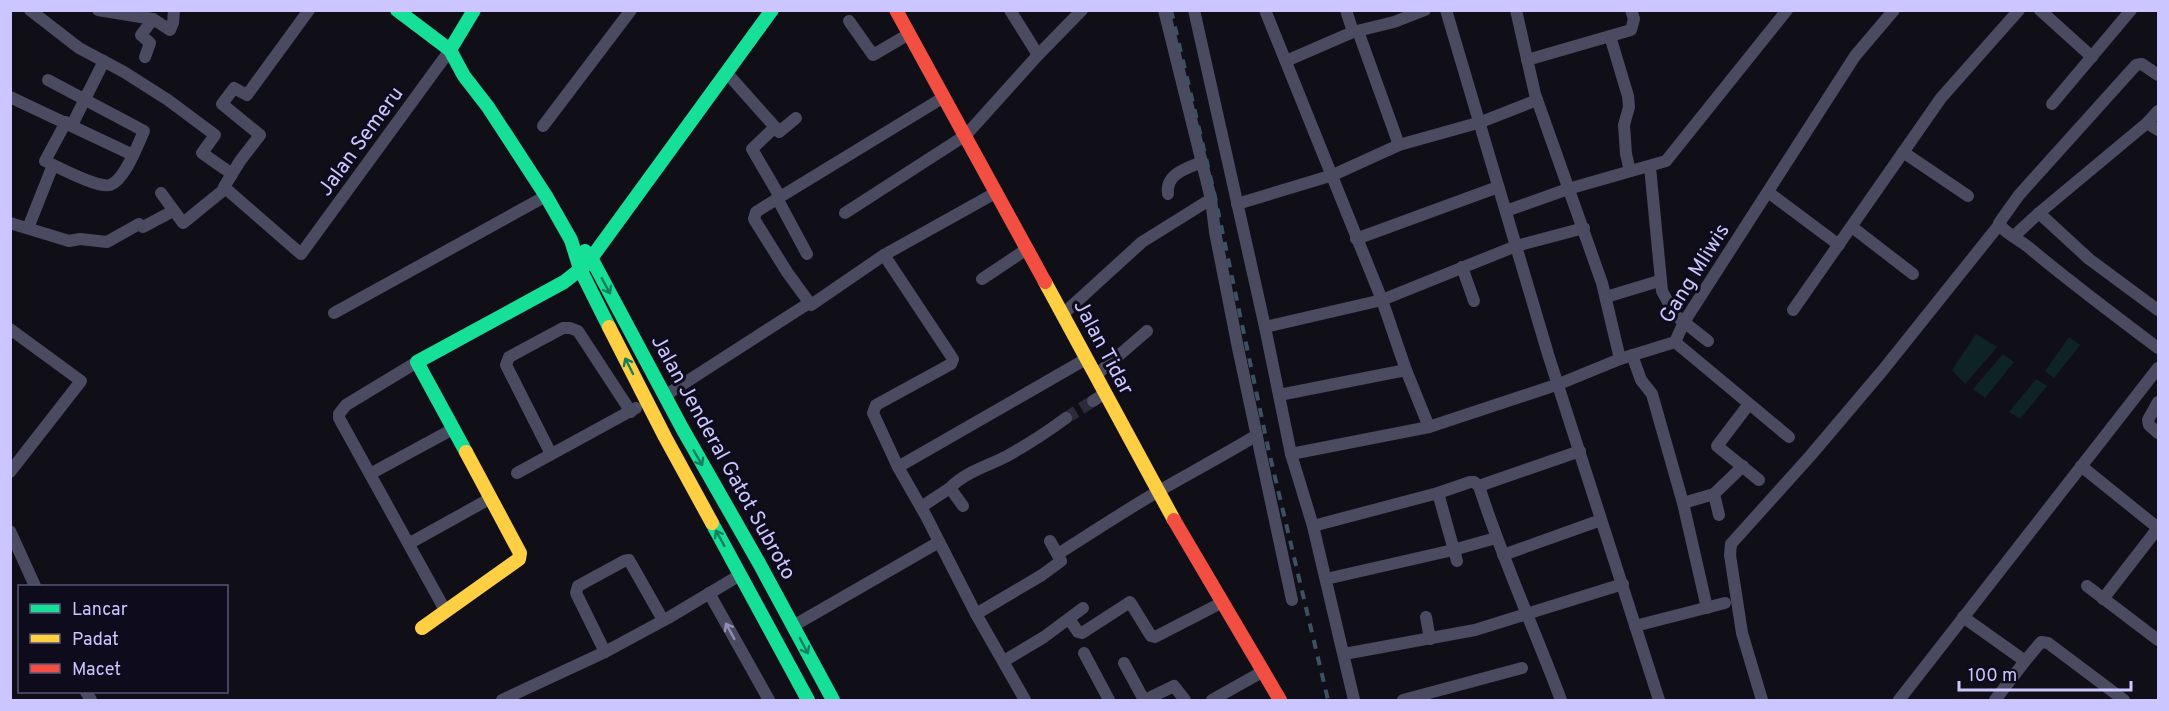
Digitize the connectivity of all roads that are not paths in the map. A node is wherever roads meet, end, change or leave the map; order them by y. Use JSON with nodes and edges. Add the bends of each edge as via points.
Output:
{"nodes":[{"id":1,"x":30,"y":10,"type":"edge"},
{"id":2,"x":98,"y":10,"type":"edge"},
{"id":3,"x":174,"y":10,"type":"edge"},
{"id":4,"x":309,"y":10,"type":"edge"},
{"id":5,"x":397,"y":10,"type":"edge"},
{"id":6,"x":474,"y":10,"type":"edge"},
{"id":7,"x":631,"y":10,"type":"edge"},
{"id":8,"x":772,"y":10,"type":"edge"},
{"id":9,"x":896,"y":10,"type":"edge"},
{"id":10,"x":1010,"y":10,"type":"edge"},
{"id":11,"x":1082,"y":10,"type":"edge"},
{"id":12,"x":1164,"y":10,"type":"edge"},
{"id":13,"x":1194,"y":10,"type":"edge"},
{"id":14,"x":1265,"y":10,"type":"edge"},
{"id":15,"x":1346,"y":10,"type":"edge"},
{"id":16,"x":1425,"y":10,"type":"edge"},
{"id":17,"x":1446,"y":10,"type":"edge"},
{"id":18,"x":1516,"y":10,"type":"edge"},
{"id":19,"x":1631,"y":10,"type":"edge"},
{"id":20,"x":1786,"y":10,"type":"edge"},
{"id":21,"x":1894,"y":10,"type":"edge"},
{"id":22,"x":2019,"y":10,"type":"edge"},
{"id":23,"x":2040,"y":10,"type":"edge"},
{"id":24,"x":2131,"y":10,"type":"edge"},
{"id":25,"x":1392,"y":16,"type":"edge"},
{"id":26,"x":153,"y":19,"type":"junction"},
{"id":27,"x":849,"y":21,"type":"dead end"},
{"id":28,"x":1355,"y":32,"type":"junction"},
{"id":29,"x":909,"y":34,"type":"junction"},
{"id":30,"x":1610,"y":36,"type":"junction"},
{"id":31,"x":450,"y":50,"type":"junction"},
{"id":32,"x":1038,"y":55,"type":"junction"},
{"id":33,"x":145,"y":57,"type":"dead end"},
{"id":34,"x":2092,"y":57,"type":"junction"},
{"id":35,"x":1527,"y":60,"type":"junction"},
{"id":36,"x":104,"y":61,"type":"junction"},
{"id":37,"x":1286,"y":61,"type":"junction"},
{"id":38,"x":726,"y":72,"type":"junction"},
{"id":39,"x":2158,"y":75,"type":"edge"},
{"id":40,"x":48,"y":80,"type":"dead end"},
{"id":41,"x":10,"y":97,"type":"edge"},
{"id":42,"x":944,"y":97,"type":"junction"},
{"id":43,"x":83,"y":99,"type":"junction"},
{"id":44,"x":1537,"y":100,"type":"junction"},
{"id":45,"x":2052,"y":104,"type":"dead end"},
{"id":46,"x":2158,"y":111,"type":"edge"},
{"id":47,"x":796,"y":118,"type":"dead end"},
{"id":48,"x":1481,"y":122,"type":"junction"},
{"id":49,"x":2147,"y":123,"type":"junction"},
{"id":50,"x":69,"y":124,"type":"junction"},
{"id":51,"x":543,"y":126,"type":"dead end"},
{"id":52,"x":775,"y":127,"type":"junction"},
{"id":53,"x":2158,"y":130,"type":"edge"},
{"id":54,"x":966,"y":135,"type":"junction"},
{"id":55,"x":1399,"y":145,"type":"junction"},
{"id":56,"x":1904,"y":152,"type":"junction"},
{"id":57,"x":133,"y":155,"type":"junction"},
{"id":58,"x":1202,"y":162,"type":"junction"},
{"id":59,"x":53,"y":165,"type":"junction"},
{"id":60,"x":1650,"y":167,"type":"junction"},
{"id":61,"x":1630,"y":171,"type":"junction"},
{"id":62,"x":232,"y":174,"type":"junction"},
{"id":63,"x":1333,"y":175,"type":"junction"},
{"id":64,"x":1498,"y":187,"type":"junction"},
{"id":65,"x":226,"y":188,"type":"junction"},
{"id":66,"x":1568,"y":189,"type":"junction"},
{"id":67,"x":997,"y":192,"type":"junction"},
{"id":68,"x":1768,"y":192,"type":"junction"},
{"id":69,"x":161,"y":193,"type":"dead end"},
{"id":70,"x":1168,"y":194,"type":"dead end"},
{"id":71,"x":546,"y":196,"type":"junction"},
{"id":72,"x":1968,"y":196,"type":"dead end"},
{"id":73,"x":778,"y":198,"type":"junction"},
{"id":74,"x":1211,"y":199,"type":"junction"},
{"id":75,"x":1237,"y":204,"type":"junction"},
{"id":76,"x":173,"y":211,"type":"junction"},
{"id":77,"x":1506,"y":211,"type":"junction"},
{"id":78,"x":845,"y":213,"type":"dead end"},
{"id":79,"x":2039,"y":213,"type":"junction"},
{"id":80,"x":10,"y":223,"type":"edge"},
{"id":81,"x":2000,"y":225,"type":"junction"},
{"id":82,"x":1852,"y":227,"type":"junction"},
{"id":83,"x":28,"y":228,"type":"junction"},
{"id":84,"x":1584,"y":228,"type":"junction"},
{"id":85,"x":2014,"y":236,"type":"junction"},
{"id":86,"x":1356,"y":239,"type":"junction"},
{"id":87,"x":571,"y":240,"type":"junction"},
{"id":88,"x":1839,"y":245,"type":"junction"},
{"id":89,"x":1516,"y":246,"type":"junction"},
{"id":90,"x":1027,"y":249,"type":"junction"},
{"id":91,"x":807,"y":254,"type":"dead end"},
{"id":92,"x":884,"y":255,"type":"junction"},
{"id":93,"x":592,"y":259,"type":"junction"},
{"id":94,"x":1462,"y":267,"type":"junction"},
{"id":95,"x":580,"y":269,"type":"junction"},
{"id":96,"x":1913,"y":274,"type":"dead end"},
{"id":97,"x":982,"y":279,"type":"dead end"},
{"id":98,"x":1659,"y":280,"type":"junction"},
{"id":99,"x":1606,"y":297,"type":"junction"},
{"id":100,"x":1382,"y":300,"type":"junction"},
{"id":101,"x":1474,"y":301,"type":"dead end"},
{"id":102,"x":809,"y":303,"type":"junction"},
{"id":103,"x":1793,"y":310,"type":"dead end"},
{"id":104,"x":2158,"y":310,"type":"edge"},
{"id":105,"x":334,"y":313,"type":"dead end"},
{"id":106,"x":1063,"y":314,"type":"junction"},
{"id":107,"x":1684,"y":322,"type":"junction"},
{"id":108,"x":1265,"y":327,"type":"junction"},
{"id":109,"x":10,"y":329,"type":"edge"},
{"id":110,"x":1148,"y":331,"type":"dead end"},
{"id":111,"x":1708,"y":341,"type":"dead end"},
{"id":112,"x":1674,"y":342,"type":"junction"},
{"id":113,"x":2158,"y":348,"type":"edge"},
{"id":114,"x":1626,"y":357,"type":"junction"},
{"id":115,"x":1086,"y":358,"type":"junction"},
{"id":116,"x":417,"y":362,"type":"junction"},
{"id":117,"x":2158,"y":368,"type":"edge"},
{"id":118,"x":1406,"y":370,"type":"junction"},
{"id":119,"x":1095,"y":376,"type":"junction"},
{"id":120,"x":1559,"y":384,"type":"junction"},
{"id":121,"x":666,"y":395,"type":"junction"},
{"id":122,"x":1279,"y":395,"type":"junction"},
{"id":123,"x":648,"y":401,"type":"junction"},
{"id":124,"x":2158,"y":402,"type":"edge"},
{"id":125,"x":1749,"y":404,"type":"junction"},
{"id":126,"x":631,"y":412,"type":"junction"},
{"id":127,"x":1066,"y":418,"type":"tunnel mouth"},
{"id":128,"x":1429,"y":427,"type":"junction"},
{"id":129,"x":453,"y":429,"type":"junction"},
{"id":130,"x":2158,"y":433,"type":"edge"},
{"id":131,"x":1257,"y":435,"type":"junction"},
{"id":132,"x":1789,"y":437,"type":"dead end"},
{"id":133,"x":1580,"y":451,"type":"junction"},
{"id":134,"x":551,"y":454,"type":"junction"},
{"id":135,"x":1291,"y":454,"type":"junction"},
{"id":136,"x":1743,"y":466,"type":"junction"},
{"id":137,"x":2081,"y":466,"type":"junction"},
{"id":138,"x":898,"y":467,"type":"junction"},
{"id":139,"x":10,"y":472,"type":"edge"},
{"id":140,"x":517,"y":473,"type":"dead end"},
{"id":141,"x":370,"y":474,"type":"junction"},
{"id":142,"x":1759,"y":480,"type":"dead end"},
{"id":143,"x":1479,"y":486,"type":"junction"},
{"id":144,"x":950,"y":488,"type":"junction"},
{"id":145,"x":1157,"y":492,"type":"junction"},
{"id":146,"x":1438,"y":493,"type":"junction"},
{"id":147,"x":1714,"y":494,"type":"junction"},
{"id":148,"x":491,"y":498,"type":"junction"},
{"id":149,"x":1683,"y":503,"type":"junction"},
{"id":150,"x":963,"y":506,"type":"dead end"},
{"id":151,"x":921,"y":507,"type":"junction"},
{"id":152,"x":1719,"y":514,"type":"dead end"},
{"id":153,"x":1601,"y":520,"type":"junction"},
{"id":154,"x":1313,"y":526,"type":"junction"},
{"id":155,"x":2158,"y":528,"type":"edge"},
{"id":156,"x":10,"y":531,"type":"edge"},
{"id":157,"x":1496,"y":538,"type":"junction"},
{"id":158,"x":1050,"y":541,"type":"dead end"},
{"id":159,"x":939,"y":542,"type":"junction"},
{"id":160,"x":410,"y":543,"type":"junction"},
{"id":161,"x":1058,"y":554,"type":"junction"},
{"id":162,"x":1503,"y":555,"type":"junction"},
{"id":163,"x":1455,"y":556,"type":"junction"},
{"id":164,"x":759,"y":563,"type":"junction"},
{"id":165,"x":740,"y":575,"type":"junction"},
{"id":166,"x":1326,"y":579,"type":"junction"},
{"id":167,"x":1623,"y":584,"type":"junction"},
{"id":168,"x":35,"y":585,"type":"edge"},
{"id":169,"x":2086,"y":586,"type":"dead end"},
{"id":170,"x":709,"y":593,"type":"junction"},
{"id":171,"x":2103,"y":599,"type":"junction"},
{"id":172,"x":1292,"y":600,"type":"dead end"},
{"id":173,"x":1221,"y":603,"type":"junction"},
{"id":174,"x":1725,"y":603,"type":"dead end"},
{"id":175,"x":1083,"y":608,"type":"dead end"},
{"id":176,"x":1707,"y":608,"type":"junction"},
{"id":177,"x":445,"y":610,"type":"junction"},
{"id":178,"x":976,"y":614,"type":"junction"},
{"id":179,"x":1528,"y":614,"type":"junction"},
{"id":180,"x":1426,"y":617,"type":"dead end"},
{"id":181,"x":1964,"y":617,"type":"junction"},
{"id":182,"x":1069,"y":619,"type":"junction"},
{"id":183,"x":663,"y":620,"type":"junction"},
{"id":184,"x":794,"y":626,"type":"junction"},
{"id":185,"x":1635,"y":626,"type":"junction"},
{"id":186,"x":422,"y":628,"type":"dead end"},
{"id":187,"x":1430,"y":639,"type":"junction"},
{"id":188,"x":2158,"y":640,"type":"edge"},
{"id":189,"x":605,"y":652,"type":"junction"},
{"id":190,"x":1084,"y":653,"type":"dead end"},
{"id":191,"x":1344,"y":654,"type":"junction"},
{"id":192,"x":1004,"y":661,"type":"junction"},
{"id":193,"x":2025,"y":661,"type":"junction"},
{"id":194,"x":1124,"y":663,"type":"dead end"},
{"id":195,"x":1522,"y":668,"type":"dead end"},
{"id":196,"x":1262,"y":672,"type":"junction"},
{"id":197,"x":502,"y":700,"type":"edge"},
{"id":198,"x":769,"y":700,"type":"edge"},
{"id":199,"x":808,"y":700,"type":"edge"},
{"id":200,"x":833,"y":700,"type":"edge"},
{"id":201,"x":1025,"y":700,"type":"edge"},
{"id":202,"x":1109,"y":700,"type":"edge"},
{"id":203,"x":1144,"y":700,"type":"edge"},
{"id":204,"x":1185,"y":700,"type":"edge"},
{"id":205,"x":1212,"y":700,"type":"edge"},
{"id":206,"x":1280,"y":700,"type":"edge"},
{"id":207,"x":1354,"y":700,"type":"edge"},
{"id":208,"x":1403,"y":700,"type":"edge"},
{"id":209,"x":1561,"y":700,"type":"edge"},
{"id":210,"x":1659,"y":700,"type":"edge"},
{"id":211,"x":1762,"y":700,"type":"edge"},
{"id":212,"x":1899,"y":700,"type":"edge"},
{"id":213,"x":1995,"y":700,"type":"edge"},
{"id":214,"x":2124,"y":700,"type":"edge"}],
"edges":[{"from":1,"to":36,"type":"street","via":[[79,48]]},
{"from":2,"to":26,"type":"street"},
{"from":3,"to":26,"type":"street","via":[[170,30]]},
{"from":4,"to":62,"type":"street","via":[[247,95],[234,88],[222,104],[260,135]]},
{"from":5,"to":31,"type":"street"},
{"from":6,"to":31,"type":"street"},
{"from":7,"to":51,"type":"street"},
{"from":8,"to":38,"type":"street"},
{"from":9,"to":29,"type":"street","name":"Jalan Tidar"},
{"from":10,"to":32,"type":"street"},
{"from":11,"to":32,"type":"street"},
{"from":12,"to":58,"type":"street"},
{"from":13,"to":75,"type":"street"},
{"from":14,"to":37,"type":"street"},
{"from":15,"to":28,"type":"street"},
{"from":16,"to":25,"type":"street"},
{"from":17,"to":48,"type":"street"},
{"from":18,"to":35,"type":"street"},
{"from":19,"to":30,"type":"street","via":[[1631,30]]},
{"from":20,"to":60,"type":"street","via":[[1671,157]]},
{"from":21,"to":68,"type":"street","name":"Gang Mliwis","via":[[1855,57]]},
{"from":22,"to":56,"type":"street","via":[[1941,98]]},
{"from":23,"to":34,"type":"street"},
{"from":24,"to":34,"type":"street"},
{"from":25,"to":28,"type":"street"},
{"from":26,"to":33,"type":"street","via":[[141,35],[150,44]]},
{"from":27,"to":29,"type":"street","via":[[873,55]]},
{"from":28,"to":37,"type":"street"},
{"from":28,"to":55,"type":"street"},
{"from":29,"to":42,"type":"street","name":"Jalan Tidar"},
{"from":30,"to":35,"type":"street"},
{"from":30,"to":61,"type":"street","via":[[1628,96],[1624,125]]},
{"from":31,"to":65,"type":"street","name":"Jalan Semeru","via":[[301,254]]},
{"from":31,"to":71,"type":"street","name":"Jalan Jenderal Gatot Subroto"},
{"from":32,"to":54,"type":"street"},
{"from":34,"to":45,"type":"street"},
{"from":35,"to":44,"type":"street"},
{"from":36,"to":43,"type":"street"},
{"from":36,"to":62,"type":"street","via":[[168,100],[215,135],[202,153]]},
{"from":37,"to":63,"type":"street"},
{"from":38,"to":52,"type":"street"},
{"from":38,"to":93,"type":"street"},
{"from":39,"to":81,"type":"street","via":[[2142,64],[2136,66],[2019,195],[2000,219]]},
{"from":40,"to":43,"type":"street"},
{"from":41,"to":50,"type":"street"},
{"from":42,"to":54,"type":"street","name":"Jalan Tidar"},
{"from":42,"to":73,"type":"street"},
{"from":43,"to":50,"type":"street"},
{"from":43,"to":57,"type":"street","via":[[144,131]]},
{"from":44,"to":48,"type":"street"},
{"from":44,"to":66,"type":"street"},
{"from":46,"to":49,"type":"street"},
{"from":47,"to":52,"type":"street","via":[[779,132]]},
{"from":48,"to":55,"type":"street"},
{"from":48,"to":64,"type":"street"},
{"from":49,"to":53,"type":"street"},
{"from":49,"to":79,"type":"street"},
{"from":50,"to":57,"type":"street"},
{"from":50,"to":59,"type":"street","via":[[45,162]]},
{"from":52,"to":73,"type":"street","via":[[752,149]]},
{"from":54,"to":67,"type":"street","name":"Jalan Tidar"},
{"from":54,"to":78,"type":"street"},
{"from":55,"to":63,"type":"street"},
{"from":56,"to":72,"type":"street"},
{"from":56,"to":82,"type":"street"},
{"from":57,"to":59,"type":"street","via":[[117,179],[107,186]]},
{"from":58,"to":70,"type":"street","via":[[1176,174],[1167,186]]},
{"from":58,"to":74,"type":"street"},
{"from":59,"to":83,"type":"street"},
{"from":60,"to":61,"type":"street"},
{"from":60,"to":98,"type":"street"},
{"from":61,"to":66,"type":"street"},
{"from":62,"to":65,"type":"street"},
{"from":63,"to":75,"type":"street"},
{"from":63,"to":86,"type":"street"},
{"from":64,"to":77,"type":"street"},
{"from":64,"to":86,"type":"street"},
{"from":65,"to":76,"type":"street","via":[[183,223]]},
{"from":66,"to":77,"type":"street"},
{"from":66,"to":84,"type":"street"},
{"from":67,"to":90,"type":"street","name":"Jalan Tidar"},
{"from":67,"to":92,"type":"street"},
{"from":68,"to":88,"type":"street"},
{"from":68,"to":107,"type":"street","name":"Gang Mliwis"},
{"from":69,"to":76,"type":"street"},
{"from":71,"to":87,"type":"street","name":"Jalan Jenderal Gatot Subroto"},
{"from":71,"to":105,"type":"street"},
{"from":73,"to":91,"type":"street"},
{"from":73,"to":102,"type":"street","via":[[756,212],[754,219]]},
{"from":74,"to":106,"type":"street","via":[[1142,242]]},
{"from":74,"to":131,"type":"street"},
{"from":75,"to":108,"type":"street"},
{"from":76,"to":83,"type":"street","via":[[107,242],[76,240]]},
{"from":77,"to":89,"type":"street"},
{"from":79,"to":85,"type":"street"},
{"from":79,"to":104,"type":"street","via":[[2089,259]]},
{"from":80,"to":83,"type":"street"},
{"from":81,"to":85,"type":"street"},
{"from":81,"to":211,"type":"street","via":[[1811,455],[1731,544],[1742,633]]},
{"from":82,"to":88,"type":"street"},
{"from":82,"to":96,"type":"street"},
{"from":84,"to":89,"type":"street"},
{"from":84,"to":99,"type":"street"},
{"from":85,"to":113,"type":"street"},
{"from":86,"to":100,"type":"street"},
{"from":87,"to":93,"type":"street","name":"Jalan Jenderal Gatot Subroto"},
{"from":87,"to":95,"type":"street","name":"Jalan Jenderal Gatot Subroto"},
{"from":88,"to":103,"type":"street"},
{"from":89,"to":94,"type":"street"},
{"from":89,"to":120,"type":"street"},
{"from":90,"to":97,"type":"street"},
{"from":90,"to":106,"type":"street","name":"Jalan Tidar"},
{"from":92,"to":102,"type":"street","via":[[812,305]]},
{"from":92,"to":138,"type":"street","via":[[952,359],[951,364],[873,409]]},
{"from":93,"to":95,"type":"street"},
{"from":93,"to":121,"type":"street","name":"Jalan Jenderal Gatot Subroto","one_way":true},
{"from":94,"to":100,"type":"street"},
{"from":94,"to":101,"type":"street"},
{"from":95,"to":116,"type":"street","via":[[564,282]]},
{"from":123,"to":95,"type":"street","name":"Jalan Jenderal Gatot Subroto","one_way":true},
{"from":98,"to":99,"type":"street"},
{"from":98,"to":107,"type":"street","via":[[1668,304]]},
{"from":99,"to":114,"type":"street"},
{"from":100,"to":108,"type":"street"},
{"from":100,"to":118,"type":"street"},
{"from":102,"to":121,"type":"street"},
{"from":106,"to":115,"type":"street","name":"Jalan Tidar"},
{"from":107,"to":111,"type":"street"},
{"from":107,"to":112,"type":"street","name":"Gang Mliwis"},
{"from":108,"to":122,"type":"street"},
{"from":109,"to":139,"type":"street","via":[[81,381]]},
{"from":110,"to":119,"type":"street"},
{"from":112,"to":114,"type":"street","name":"Gang Mliwis"},
{"from":112,"to":125,"type":"street"},
{"from":114,"to":120,"type":"street","name":"Gang Mliwis"},
{"from":114,"to":149,"type":"street","via":[[1652,394]]},
{"from":115,"to":119,"type":"street","name":"Jalan Tidar"},
{"from":115,"to":138,"type":"street"},
{"from":116,"to":129,"type":"street"},
{"from":116,"to":141,"type":"street","via":[[346,405],[339,414]]},
{"from":117,"to":137,"type":"street"},
{"from":118,"to":122,"type":"street"},
{"from":118,"to":128,"type":"street"},
{"from":119,"to":145,"type":"street","name":"Jalan Tidar","via":[[1099,397]]},
{"from":120,"to":128,"type":"street","name":"Gang Mliwis"},
{"from":120,"to":133,"type":"street"},
{"from":121,"to":164,"type":"street","name":"Jalan Jenderal Gatot Subroto","one_way":true},
{"from":122,"to":135,"type":"street"},
{"from":123,"to":126,"type":"street"},
{"from":165,"to":123,"type":"street","name":"Jalan Jenderal Gatot Subroto","one_way":true},
{"from":124,"to":130,"type":"street","via":[[2148,420]]},
{"from":125,"to":132,"type":"street"},
{"from":125,"to":136,"type":"street","via":[[1717,446]]},
{"from":126,"to":134,"type":"street"},
{"from":126,"to":134,"type":"street","via":[[578,331],[563,328],[509,357],[506,365]]},
{"from":127,"to":144,"type":"street"},
{"from":128,"to":135,"type":"street","name":"Gang Mliwis"},
{"from":129,"to":141,"type":"street"},
{"from":129,"to":148,"type":"street"},
{"from":131,"to":145,"type":"street"},
{"from":131,"to":172,"type":"street"},
{"from":133,"to":143,"type":"street"},
{"from":133,"to":153,"type":"street"},
{"from":134,"to":140,"type":"street"},
{"from":135,"to":154,"type":"street"},
{"from":136,"to":142,"type":"street"},
{"from":136,"to":147,"type":"street"},
{"from":137,"to":155,"type":"street"},
{"from":137,"to":181,"type":"street"},
{"from":138,"to":151,"type":"street"},
{"from":141,"to":160,"type":"street"},
{"from":143,"to":146,"type":"street","via":[[1470,482]]},
{"from":143,"to":157,"type":"street"},
{"from":144,"to":150,"type":"street"},
{"from":144,"to":151,"type":"street"},
{"from":145,"to":161,"type":"street"},
{"from":145,"to":173,"type":"street","name":"Jalan Tidar"},
{"from":146,"to":154,"type":"street"},
{"from":146,"to":163,"type":"street"},
{"from":147,"to":149,"type":"street"},
{"from":147,"to":152,"type":"street"},
{"from":148,"to":160,"type":"street"},
{"from":148,"to":177,"type":"street","via":[[518,547],[519,559]]},
{"from":149,"to":176,"type":"street"},
{"from":151,"to":159,"type":"street"},
{"from":153,"to":162,"type":"street"},
{"from":153,"to":167,"type":"street"},
{"from":154,"to":166,"type":"street"},
{"from":155,"to":171,"type":"street"},
{"from":156,"to":168,"type":"street"},
{"from":157,"to":162,"type":"street"},
{"from":157,"to":163,"type":"street"},
{"from":158,"to":161,"type":"street"},
{"from":159,"to":178,"type":"street"},
{"from":159,"to":184,"type":"street"},
{"from":160,"to":177,"type":"street"},
{"from":161,"to":178,"type":"street","via":[[1059,563]]},
{"from":162,"to":179,"type":"street"},
{"from":163,"to":166,"type":"street"},
{"from":164,"to":165,"type":"street"},
{"from":164,"to":184,"type":"street","name":"Jalan Jenderal Gatot Subroto"},
{"from":165,"to":170,"type":"street"},
{"from":165,"to":199,"type":"street","name":"Jalan Jenderal Gatot Subroto"},
{"from":166,"to":191,"type":"street"},
{"from":167,"to":179,"type":"street"},
{"from":167,"to":185,"type":"street"},
{"from":169,"to":171,"type":"street"},
{"from":170,"to":183,"type":"street"},
{"from":198,"to":170,"type":"street","one_way":true},
{"from":171,"to":188,"type":"street"},
{"from":173,"to":182,"type":"street","via":[[1155,637],[1130,602],[1082,633]]},
{"from":173,"to":196,"type":"street","name":"Jalan Tidar"},
{"from":174,"to":176,"type":"street"},
{"from":175,"to":182,"type":"street"},
{"from":176,"to":185,"type":"street"},
{"from":177,"to":186,"type":"street"},
{"from":178,"to":192,"type":"street"},
{"from":179,"to":187,"type":"street"},
{"from":179,"to":209,"type":"street"},
{"from":180,"to":187,"type":"street"},
{"from":181,"to":193,"type":"street"},
{"from":181,"to":212,"type":"street"},
{"from":182,"to":192,"type":"street"},
{"from":183,"to":189,"type":"street"},
{"from":183,"to":189,"type":"street","via":[[629,560],[578,586],[576,593]]},
{"from":184,"to":200,"type":"street","name":"Jalan Jenderal Gatot Subroto","one_way":true},
{"from":185,"to":210,"type":"street"},
{"from":187,"to":191,"type":"street"},
{"from":189,"to":197,"type":"street"},
{"from":190,"to":202,"type":"street"},
{"from":191,"to":207,"type":"street"},
{"from":192,"to":201,"type":"street"},
{"from":193,"to":213,"type":"street"},
{"from":193,"to":214,"type":"street","via":[[2038,644],[2046,642]]},
{"from":194,"to":203,"type":"street"},
{"from":195,"to":208,"type":"street"},
{"from":196,"to":205,"type":"street"},
{"from":196,"to":206,"type":"street","name":"Jalan Tidar"},
{"from":203,"to":204,"type":"street","via":[[1174,686]]}]}
